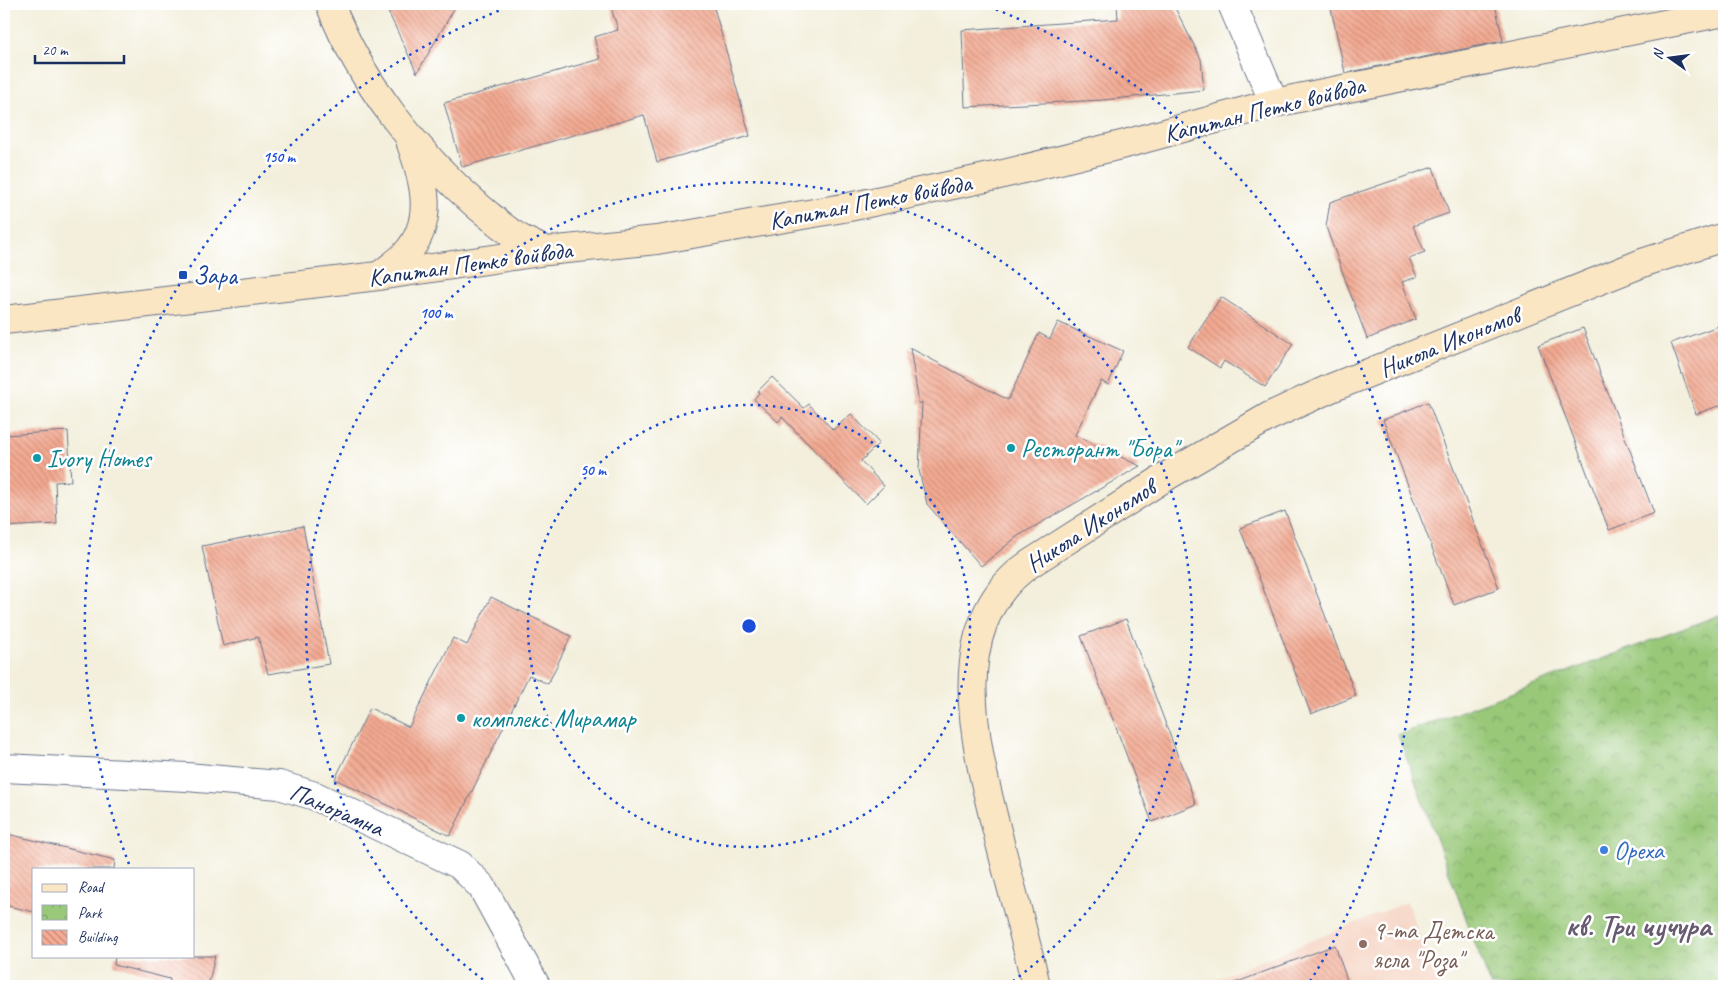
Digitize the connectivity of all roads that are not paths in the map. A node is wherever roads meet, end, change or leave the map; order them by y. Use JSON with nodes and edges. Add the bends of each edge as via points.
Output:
{"nodes":[{"id":1,"x":330,"y":4,"type":"edge"},
{"id":2,"x":1232,"y":4,"type":"edge"},
{"id":3,"x":1724,"y":12,"type":"edge"},
{"id":4,"x":1274,"y":103,"type":"junction"},
{"id":5,"x":407,"y":133,"type":"junction"},
{"id":6,"x":1724,"y":237,"type":"edge"},
{"id":7,"x":547,"y":251,"type":"junction"},
{"id":8,"x":378,"y":276,"type":"junction"},
{"id":9,"x":4,"y":320,"type":"edge"},
{"id":10,"x":4,"y":768,"type":"edge"},
{"id":11,"x":536,"y":986,"type":"edge"},
{"id":12,"x":1036,"y":986,"type":"edge"}],
"edges":[{"from":1,"to":5,"type":"street","via":[[359,62]]},
{"from":2,"to":4,"type":"street"},
{"from":3,"to":4,"type":"street","name":"Капитан Петко войвода"},
{"from":4,"to":7,"type":"street","name":"Капитан Петко войвода","via":[[995,176],[849,207],[657,240]]},
{"from":5,"to":7,"type":"street","via":[[454,186],[522,240]]},
{"from":5,"to":8,"type":"street","via":[[422,174],[424,214],[420,230],[408,252]]},
{"from":6,"to":12,"type":"street","name":"Никола Икономов","via":[[1645,262],[1331,388],[1270,416],[1167,476],[1030,563],[1007,582],[990,609],[978,643],[972,707],[988,794]]},
{"from":7,"to":8,"type":"street","name":"Капитан Петко войвода"},
{"from":8,"to":9,"type":"street","name":"Капитан Петко войвода"},
{"from":10,"to":11,"type":"street","name":"Панорамна","via":[[279,785],[315,796],[467,870],[482,887]]}]}
